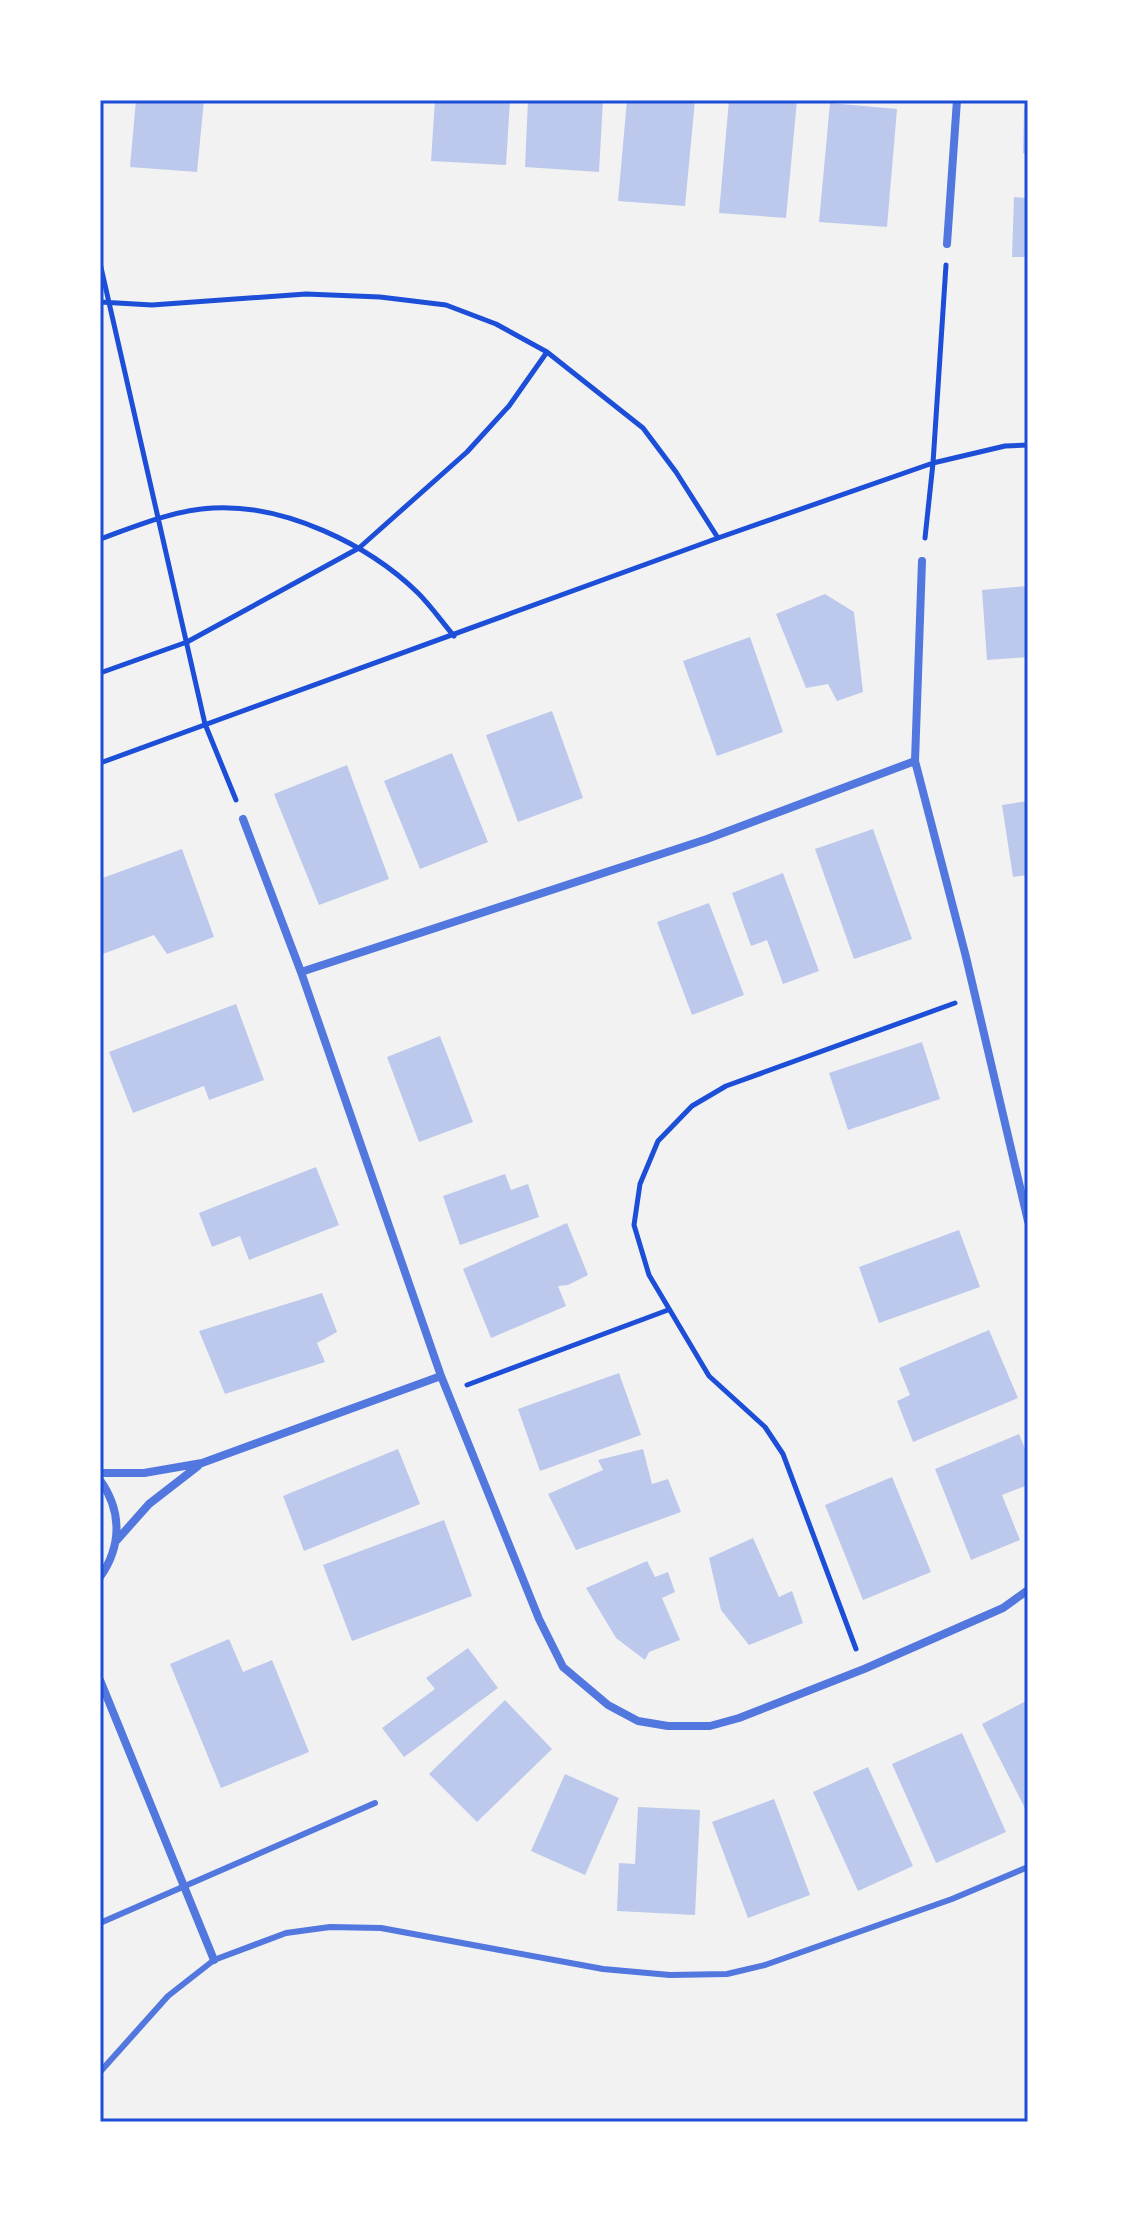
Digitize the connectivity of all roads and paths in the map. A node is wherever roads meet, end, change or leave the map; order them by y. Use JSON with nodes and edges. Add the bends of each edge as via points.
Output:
{"nodes":[{"id":1,"x":957,"y":100,"type":"edge"},
{"id":2,"x":947,"y":244,"type":"joint"},
{"id":3,"x":100,"y":263,"type":"edge"},
{"id":4,"x":100,"y":302,"type":"edge"},
{"id":5,"x":111,"y":303,"type":"junction"},
{"id":6,"x":547,"y":352,"type":"junction"},
{"id":7,"x":1028,"y":445,"type":"edge"},
{"id":8,"x":933,"y":463,"type":"junction"},
{"id":9,"x":159,"y":518,"type":"junction"},
{"id":10,"x":718,"y":538,"type":"junction"},
{"id":11,"x":100,"y":539,"type":"edge"},
{"id":12,"x":359,"y":548,"type":"junction"},
{"id":13,"x":922,"y":561,"type":"joint"},
{"id":14,"x":454,"y":636,"type":"junction"},
{"id":15,"x":187,"y":642,"type":"junction"},
{"id":16,"x":100,"y":673,"type":"edge"},
{"id":17,"x":205,"y":724,"type":"junction"},
{"id":18,"x":915,"y":761,"type":"junction"},
{"id":19,"x":100,"y":763,"type":"edge"},
{"id":20,"x":243,"y":819,"type":"joint"},
{"id":21,"x":301,"y":972,"type":"junction"},
{"id":22,"x":975,"y":996,"type":"junction"},
{"id":23,"x":1028,"y":1221,"type":"edge"},
{"id":24,"x":668,"y":1310,"type":"junction"},
{"id":25,"x":441,"y":1376,"type":"junction"},
{"id":26,"x":447,"y":1392,"type":"junction"},
{"id":27,"x":202,"y":1463,"type":"junction"},
{"id":28,"x":100,"y":1473,"type":"edge"},
{"id":29,"x":100,"y":1480,"type":"edge"},
{"id":30,"x":117,"y":1540,"type":"junction"},
{"id":31,"x":100,"y":1577,"type":"edge"},
{"id":32,"x":1028,"y":1590,"type":"edge"},
{"id":33,"x":864,"y":1669,"type":"junction"},
{"id":34,"x":100,"y":1680,"type":"edge"},
{"id":35,"x":375,"y":1803,"type":"dead end"},
{"id":36,"x":1028,"y":1867,"type":"edge"},
{"id":37,"x":184,"y":1886,"type":"junction"},
{"id":38,"x":100,"y":1923,"type":"edge"},
{"id":39,"x":214,"y":1960,"type":"junction"},
{"id":40,"x":100,"y":2072,"type":"edge"}],
"edges":[{"from":1,"to":2,"type":"street"},
{"from":2,"to":8,"type":"path"},
{"from":3,"to":5,"type":"path"},
{"from":4,"to":5,"type":"path"},
{"from":5,"to":6,"type":"path","via":[[306,294],[380,297],[446,305]]},
{"from":5,"to":9,"type":"path"},
{"from":6,"to":10,"type":"path","via":[[643,428]]},
{"from":6,"to":12,"type":"path","via":[[509,406],[467,452]]},
{"from":7,"to":8,"type":"path"},
{"from":8,"to":10,"type":"path"},
{"from":8,"to":13,"type":"path"},
{"from":9,"to":11,"type":"path"},
{"from":9,"to":12,"type":"path","via":[[212,508],[261,510]]},
{"from":9,"to":15,"type":"path"},
{"from":10,"to":14,"type":"path"},
{"from":12,"to":14,"type":"path","via":[[419,594]]},
{"from":12,"to":15,"type":"path"},
{"from":13,"to":18,"type":"street"},
{"from":14,"to":17,"type":"path"},
{"from":15,"to":16,"type":"path"},
{"from":15,"to":17,"type":"path"},
{"from":17,"to":19,"type":"path"},
{"from":17,"to":20,"type":"path"},
{"from":18,"to":21,"type":"street","via":[[707,839]]},
{"from":18,"to":22,"type":"street"},
{"from":20,"to":21,"type":"street"},
{"from":21,"to":25,"type":"street"},
{"from":22,"to":23,"type":"street"},
{"from":22,"to":24,"type":"path","via":[[726,1086],[692,1106],[658,1141],[640,1184],[634,1225],[649,1275]]},
{"from":24,"to":26,"type":"path"},
{"from":24,"to":33,"type":"path","via":[[709,1376],[765,1427],[783,1454]]},
{"from":25,"to":26,"type":"street"},
{"from":25,"to":27,"type":"street"},
{"from":26,"to":33,"type":"street","via":[[563,1667],[608,1705],[638,1721],[710,1726]]},
{"from":27,"to":28,"type":"street","via":[[144,1473]]},
{"from":27,"to":30,"type":"street","via":[[149,1504]]},
{"from":29,"to":30,"type":"street","via":[[111,1495]]},
{"from":30,"to":31,"type":"street"},
{"from":32,"to":33,"type":"street","via":[[1003,1608]]},
{"from":34,"to":37,"type":"street"},
{"from":35,"to":37,"type":"lane"},
{"from":36,"to":39,"type":"lane","via":[[952,1899],[727,1974],[603,1969],[381,1928],[286,1933]]},
{"from":37,"to":38,"type":"lane"},
{"from":37,"to":39,"type":"street"},
{"from":39,"to":40,"type":"lane","via":[[168,1996]]}]}
